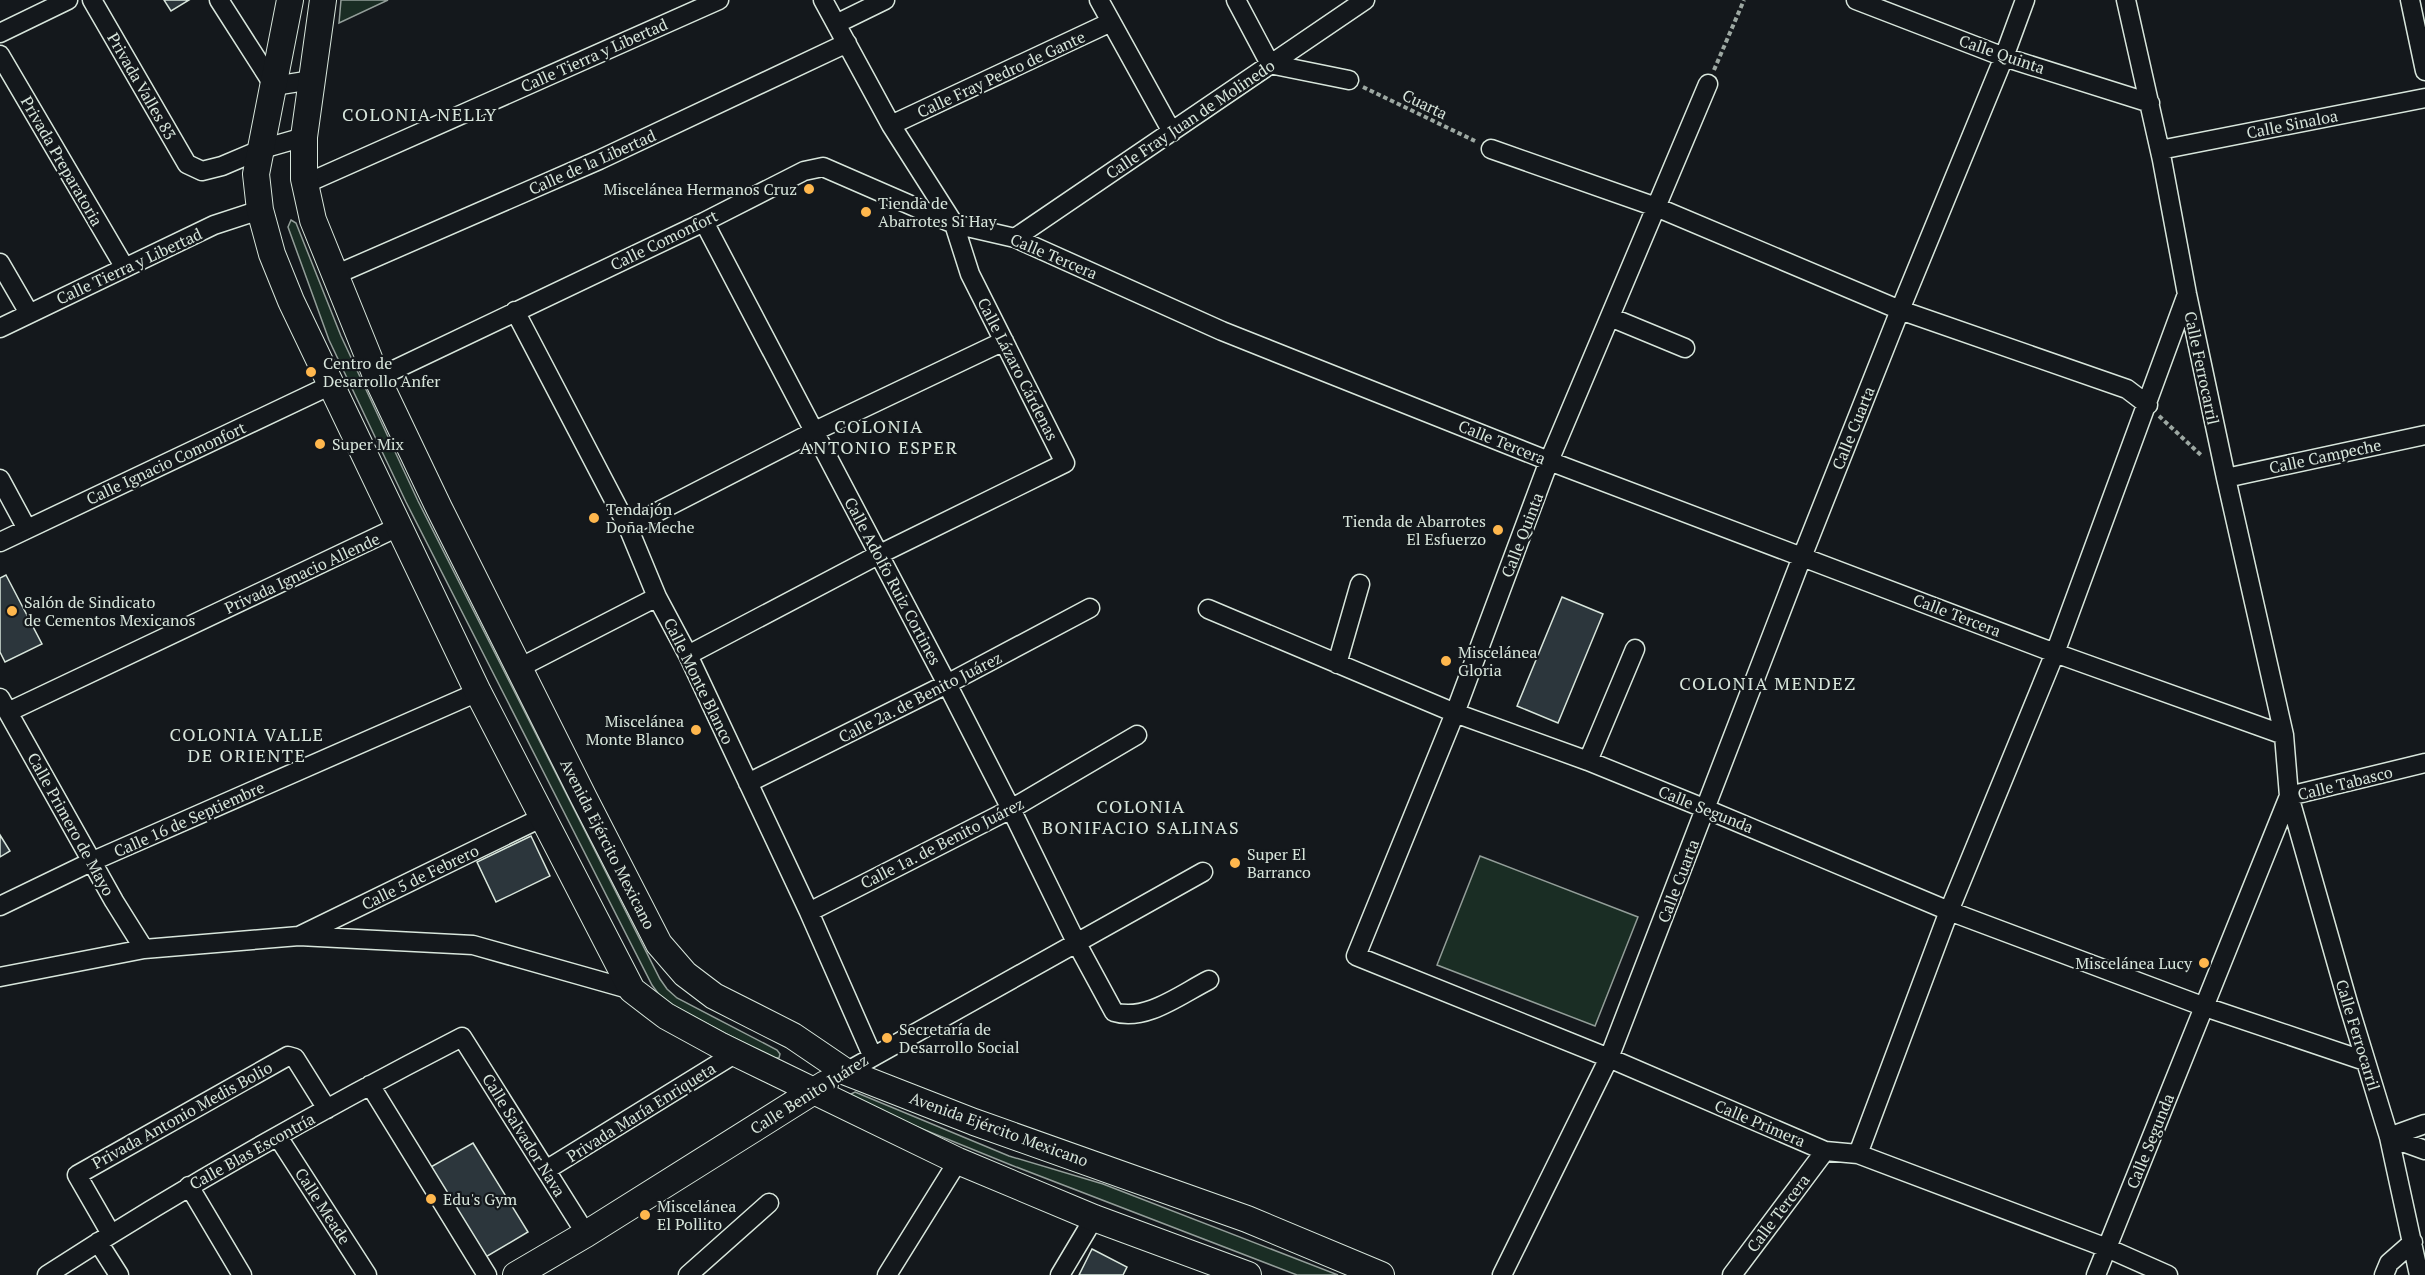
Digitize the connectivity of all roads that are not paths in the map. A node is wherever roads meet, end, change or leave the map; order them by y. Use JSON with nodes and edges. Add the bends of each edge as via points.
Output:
{"nodes":[{"id":1,"x":68,"y":0,"type":"edge"},
{"id":2,"x":92,"y":0,"type":"edge"},
{"id":3,"x":219,"y":0,"type":"edge"},
{"id":4,"x":290,"y":0,"type":"edge"},
{"id":5,"x":323,"y":0,"type":"edge"},
{"id":6,"x":718,"y":0,"type":"edge"},
{"id":7,"x":823,"y":0,"type":"edge"},
{"id":8,"x":885,"y":0,"type":"edge"},
{"id":9,"x":1099,"y":0,"type":"edge"},
{"id":10,"x":1236,"y":0,"type":"edge"},
{"id":11,"x":1365,"y":0,"type":"edge"},
{"id":12,"x":1856,"y":0,"type":"edge"},
{"id":13,"x":2025,"y":0,"type":"edge"},
{"id":14,"x":2126,"y":0,"type":"edge"},
{"id":15,"x":2410,"y":0,"type":"edge"},
{"id":16,"x":1111,"y":22,"type":"junction"},
{"id":17,"x":836,"y":24,"type":"junction"},
{"id":18,"x":0,"y":33,"type":"edge"},
{"id":19,"x":847,"y":43,"type":"junction"},
{"id":20,"x":0,"y":55,"type":"edge"},
{"id":21,"x":2004,"y":57,"type":"junction"},
{"id":22,"x":1270,"y":64,"type":"junction"},
{"id":23,"x":2425,"y":71,"type":"edge"},
{"id":24,"x":312,"y":80,"type":"junction"},
{"id":25,"x":1349,"y":80,"type":"road end"},
{"id":26,"x":1708,"y":84,"type":"road end"},
{"id":27,"x":274,"y":86,"type":"junction"},
{"id":28,"x":2425,"y":98,"type":"edge"},
{"id":29,"x":2150,"y":103,"type":"junction"},
{"id":30,"x":891,"y":125,"type":"junction"},
{"id":31,"x":1172,"y":132,"type":"junction"},
{"id":32,"x":304,"y":137,"type":"junction"},
{"id":33,"x":262,"y":149,"type":"junction"},
{"id":34,"x":1491,"y":149,"type":"road end"},
{"id":35,"x":2160,"y":150,"type":"junction"},
{"id":36,"x":305,"y":184,"type":"junction"},
{"id":37,"x":1656,"y":207,"type":"junction"},
{"id":38,"x":260,"y":210,"type":"junction"},
{"id":39,"x":704,"y":222,"type":"junction"},
{"id":40,"x":954,"y":224,"type":"junction"},
{"id":41,"x":1015,"y":238,"type":"junction"},
{"id":42,"x":0,"y":263,"type":"edge"},
{"id":43,"x":124,"y":268,"type":"junction"},
{"id":44,"x":335,"y":275,"type":"junction"},
{"id":45,"x":2187,"y":294,"type":"junction"},
{"id":46,"x":1899,"y":310,"type":"junction"},
{"id":47,"x":515,"y":311,"type":"junction"},
{"id":48,"x":29,"y":313,"type":"junction"},
{"id":49,"x":1610,"y":317,"type":"junction"},
{"id":50,"x":0,"y":328,"type":"edge"},
{"id":51,"x":1004,"y":340,"type":"junction"},
{"id":52,"x":1685,"y":348,"type":"dead end"},
{"id":53,"x":377,"y":378,"type":"junction"},
{"id":54,"x":331,"y":385,"type":"junction"},
{"id":55,"x":2148,"y":405,"type":"junction"},
{"id":56,"x":815,"y":431,"type":"junction"},
{"id":57,"x":2425,"y":435,"type":"edge"},
{"id":58,"x":1550,"y":461,"type":"junction"},
{"id":59,"x":2226,"y":478,"type":"junction"},
{"id":60,"x":0,"y":479,"type":"edge"},
{"id":61,"x":400,"y":526,"type":"junction"},
{"id":62,"x":628,"y":527,"type":"junction"},
{"id":63,"x":27,"y":529,"type":"junction"},
{"id":64,"x":0,"y":542,"type":"edge"},
{"id":65,"x":878,"y":555,"type":"junction"},
{"id":66,"x":1802,"y":557,"type":"junction"},
{"id":67,"x":1360,"y":584,"type":"dead end"},
{"id":68,"x":657,"y":597,"type":"junction"},
{"id":69,"x":1090,"y":608,"type":"dead end"},
{"id":70,"x":1208,"y":609,"type":"dead end"},
{"id":71,"x":1635,"y":649,"type":"dead end"},
{"id":72,"x":2055,"y":652,"type":"junction"},
{"id":73,"x":688,"y":655,"type":"junction"},
{"id":74,"x":1337,"y":664,"type":"junction"},
{"id":75,"x":519,"y":668,"type":"junction"},
{"id":76,"x":947,"y":684,"type":"junction"},
{"id":77,"x":478,"y":692,"type":"junction"},
{"id":78,"x":4,"y":705,"type":"edge"},
{"id":79,"x":1455,"y":713,"type":"junction"},
{"id":80,"x":1137,"y":735,"type":"dead end"},
{"id":81,"x":2284,"y":735,"type":"junction"},
{"id":82,"x":1588,"y":761,"type":"junction"},
{"id":83,"x":2425,"y":763,"type":"edge"},
{"id":84,"x":748,"y":783,"type":"junction"},
{"id":85,"x":2289,"y":796,"type":"junction"},
{"id":86,"x":1011,"y":809,"type":"junction"},
{"id":87,"x":1706,"y":809,"type":"junction"},
{"id":88,"x":541,"y":818,"type":"junction"},
{"id":89,"x":93,"y":861,"type":"junction"},
{"id":90,"x":1203,"y":872,"type":"dead end"},
{"id":91,"x":0,"y":906,"type":"edge"},
{"id":92,"x":1949,"y":911,"type":"junction"},
{"id":93,"x":808,"y":912,"type":"junction"},
{"id":94,"x":299,"y":936,"type":"junction"},
{"id":95,"x":1076,"y":942,"type":"junction"},
{"id":96,"x":144,"y":949,"type":"junction"},
{"id":97,"x":1356,"y":956,"type":"joint"},
{"id":98,"x":0,"y":977,"type":"edge"},
{"id":99,"x":1209,"y":980,"type":"dead end"},
{"id":100,"x":632,"y":990,"type":"junction"},
{"id":101,"x":2205,"y":1007,"type":"junction"},
{"id":102,"x":462,"y":1037,"type":"joint"},
{"id":103,"x":736,"y":1053,"type":"junction"},
{"id":104,"x":872,"y":1055,"type":"junction"},
{"id":105,"x":1609,"y":1058,"type":"junction"},
{"id":106,"x":2365,"y":1061,"type":"junction"},
{"id":107,"x":846,"y":1072,"type":"junction"},
{"id":108,"x":370,"y":1085,"type":"junction"},
{"id":109,"x":812,"y":1092,"type":"junction"},
{"id":110,"x":327,"y":1109,"type":"junction"},
{"id":111,"x":2425,"y":1124,"type":"edge"},
{"id":112,"x":278,"y":1137,"type":"junction"},
{"id":113,"x":2389,"y":1137,"type":"junction"},
{"id":114,"x":2425,"y":1150,"type":"edge"},
{"id":115,"x":1825,"y":1151,"type":"junction"},
{"id":116,"x":1857,"y":1154,"type":"junction"},
{"id":117,"x":958,"y":1161,"type":"junction"},
{"id":118,"x":546,"y":1170,"type":"junction"},
{"id":119,"x":189,"y":1186,"type":"junction"},
{"id":120,"x":769,"y":1203,"type":"dead end"},
{"id":121,"x":1094,"y":1218,"type":"junction"},
{"id":122,"x":586,"y":1234,"type":"junction"},
{"id":123,"x":105,"y":1238,"type":"junction"},
{"id":124,"x":2413,"y":1242,"type":"junction"},
{"id":125,"x":2106,"y":1248,"type":"junction"},
{"id":126,"x":1217,"y":1270,"type":"edge"},
{"id":127,"x":47,"y":1275,"type":"edge"},
{"id":128,"x":119,"y":1275,"type":"edge"},
{"id":129,"x":242,"y":1275,"type":"edge"},
{"id":130,"x":367,"y":1275,"type":"edge"},
{"id":131,"x":487,"y":1275,"type":"edge"},
{"id":132,"x":516,"y":1275,"type":"edge"},
{"id":133,"x":688,"y":1275,"type":"edge"},
{"id":134,"x":887,"y":1275,"type":"edge"},
{"id":135,"x":1060,"y":1275,"type":"edge"},
{"id":136,"x":1248,"y":1275,"type":"edge"},
{"id":137,"x":1381,"y":1275,"type":"edge"},
{"id":138,"x":1502,"y":1275,"type":"edge"},
{"id":139,"x":1732,"y":1275,"type":"edge"},
{"id":140,"x":2096,"y":1275,"type":"edge"},
{"id":141,"x":2168,"y":1275,"type":"edge"},
{"id":142,"x":2384,"y":1275,"type":"edge"},
{"id":143,"x":2419,"y":1275,"type":"edge"}],
"edges":[{"from":1,"to":18,"type":"street"},
{"from":2,"to":33,"type":"street","name":"Privada Valles 83","via":[[187,165],[202,171]]},
{"from":3,"to":27,"type":"street"},
{"from":4,"to":27,"type":"main road"},
{"from":5,"to":24,"type":"main road","name":"Avenida Ejército Mexicano"},
{"from":6,"to":36,"type":"street","name":"Calle Tierra y Libertad"},
{"from":7,"to":17,"type":"street","name":"Calle Lázaro Cárdenas"},
{"from":8,"to":17,"type":"street"},
{"from":9,"to":16,"type":"street"},
{"from":10,"to":22,"type":"street"},
{"from":11,"to":22,"type":"street","name":"Calle Fray Juan de Molinedo"},
{"from":12,"to":21,"type":"street","name":"Calle Quinta"},
{"from":13,"to":21,"type":"street","name":"Calle Cuarta"},
{"from":14,"to":29,"type":"street","name":"Calle Ferrocarril"},
{"from":15,"to":23,"type":"street"},
{"from":16,"to":30,"type":"street","name":"Calle Fray Pedro de Gante"},
{"from":16,"to":31,"type":"street"},
{"from":17,"to":19,"type":"street","name":"Calle Lázaro Cárdenas"},
{"from":19,"to":30,"type":"street","name":"Calle Lázaro Cárdenas"},
{"from":19,"to":44,"type":"street","name":"Calle de la Libertad","via":[[599,160]]},
{"from":20,"to":43,"type":"street","name":"Privada Preparatoria"},
{"from":21,"to":29,"type":"street","name":"Calle Quinta"},
{"from":21,"to":46,"type":"street","name":"Calle Cuarta"},
{"from":22,"to":25,"type":"street"},
{"from":22,"to":31,"type":"street","name":"Calle Fray Juan de Molinedo"},
{"from":24,"to":27,"type":"street"},
{"from":24,"to":32,"type":"main road","name":"Avenida Ejército Mexicano"},
{"from":26,"to":37,"type":"street","name":"Calle Quinta"},
{"from":27,"to":33,"type":"main road"},
{"from":28,"to":35,"type":"street","name":"Calle Sinaloa"},
{"from":29,"to":35,"type":"street","name":"Calle Ferrocarril"},
{"from":30,"to":40,"type":"street","name":"Calle Lázaro Cárdenas"},
{"from":31,"to":41,"type":"street","name":"Calle Fray Juan de Molinedo"},
{"from":32,"to":33,"type":"street"},
{"from":32,"to":36,"type":"main road","name":"Avenida Ejército Mexicano"},
{"from":33,"to":38,"type":"main road","via":[[256,174]]},
{"from":34,"to":37,"type":"street"},
{"from":35,"to":45,"type":"street","name":"Calle Ferrocarril"},
{"from":36,"to":44,"type":"main road","name":"Avenida Ejército Mexicano","via":[[313,220]]},
{"from":37,"to":46,"type":"street"},
{"from":37,"to":49,"type":"street","name":"Calle Quinta"},
{"from":38,"to":43,"type":"street","name":"Calle Tierra y Libertad","via":[[214,225]]},
{"from":38,"to":54,"type":"main road","via":[[287,291]]},
{"from":39,"to":40,"type":"street","name":"Calle Comonfort","via":[[804,171],[823,167]]},
{"from":39,"to":47,"type":"street","name":"Calle Comonfort"},
{"from":39,"to":56,"type":"street","name":"Calle Adolfo Ruiz Cortines"},
{"from":40,"to":41,"type":"street","name":"Calle Tercera"},
{"from":40,"to":51,"type":"street","name":"Calle Lázaro Cárdenas","via":[[970,274]]},
{"from":41,"to":58,"type":"street","name":"Calle Tercera","via":[[1222,331]]},
{"from":42,"to":48,"type":"street"},
{"from":43,"to":48,"type":"street","name":"Calle Tierra y Libertad"},
{"from":44,"to":53,"type":"main road","name":"Avenida Ejército Mexicano"},
{"from":45,"to":55,"type":"street"},
{"from":45,"to":59,"type":"street","name":"Calle Ferrocarril"},
{"from":46,"to":55,"type":"street","via":[[2127,389]]},
{"from":46,"to":66,"type":"street","name":"Calle Cuarta"},
{"from":47,"to":53,"type":"street","name":"Calle Comonfort"},
{"from":47,"to":62,"type":"street","name":"Calle Monte Blanco"},
{"from":48,"to":50,"type":"street","name":"Calle Tierra y Libertad"},
{"from":49,"to":52,"type":"street"},
{"from":49,"to":58,"type":"street","name":"Calle Quinta"},
{"from":51,"to":56,"type":"street"},
{"from":51,"to":65,"type":"street","name":"Calle Lázaro Cárdenas","via":[[1065,463]]},
{"from":53,"to":75,"type":"main road","name":"Avenida Ejército Mexicano"},
{"from":54,"to":61,"type":"main road"},
{"from":54,"to":63,"type":"street","name":"Calle Ignacio Comonfort"},
{"from":55,"to":72,"type":"street"},
{"from":56,"to":62,"type":"street"},
{"from":56,"to":65,"type":"street","name":"Calle Adolfo Ruiz Cortines"},
{"from":57,"to":59,"type":"street","name":"Calle Campeche"},
{"from":58,"to":66,"type":"street","name":"Calle Tercera"},
{"from":58,"to":79,"type":"street","name":"Calle Quinta"},
{"from":59,"to":81,"type":"street","name":"Calle Ferrocarril"},
{"from":60,"to":63,"type":"street"},
{"from":61,"to":77,"type":"main road"},
{"from":61,"to":78,"type":"street","name":"Privada Ignacio Allende"},
{"from":62,"to":68,"type":"street","name":"Calle Monte Blanco"},
{"from":63,"to":64,"type":"street","name":"Calle Ignacio Comonfort"},
{"from":65,"to":73,"type":"street"},
{"from":65,"to":76,"type":"street","name":"Calle Adolfo Ruiz Cortines"},
{"from":66,"to":72,"type":"street","name":"Calle Tercera"},
{"from":66,"to":87,"type":"street","name":"Calle Cuarta"},
{"from":67,"to":74,"type":"street"},
{"from":68,"to":73,"type":"street","name":"Calle Monte Blanco"},
{"from":68,"to":75,"type":"street"},
{"from":69,"to":76,"type":"street","name":"Calle 2a. de Benito Juárez"},
{"from":70,"to":74,"type":"street","name":"Calle Segunda"},
{"from":71,"to":82,"type":"street"},
{"from":72,"to":81,"type":"street","name":"Calle Tercera"},
{"from":72,"to":92,"type":"street"},
{"from":73,"to":84,"type":"street","name":"Calle Monte Blanco"},
{"from":74,"to":79,"type":"street","name":"Calle Segunda"},
{"from":75,"to":107,"type":"main road","name":"Avenida Ejército Mexicano","via":[[659,944],[685,974],[714,996],[793,1036]]},
{"from":76,"to":84,"type":"street","name":"Calle 2a. de Benito Juárez"},
{"from":76,"to":86,"type":"street","name":"Calle Adolfo Ruiz Cortines"},
{"from":77,"to":88,"type":"main road"},
{"from":77,"to":89,"type":"street","name":"Calle 16 de Septiembre"},
{"from":78,"to":89,"type":"street","name":"Calle Primero de Mayo"},
{"from":79,"to":82,"type":"street","name":"Calle Segunda"},
{"from":79,"to":97,"type":"street","name":"Calle Quinta"},
{"from":80,"to":86,"type":"street","name":"Calle 1a. de Benito Juárez"},
{"from":81,"to":85,"type":"street","name":"Calle Tabasco"},
{"from":82,"to":87,"type":"street","name":"Calle Segunda"},
{"from":83,"to":85,"type":"street","name":"Calle Tabasco"},
{"from":84,"to":93,"type":"street","name":"Calle Monte Blanco"},
{"from":85,"to":101,"type":"street","name":"Calle Segunda"},
{"from":85,"to":106,"type":"street","name":"Calle Ferrocarril"},
{"from":86,"to":93,"type":"street","name":"Calle 1a. de Benito Juárez"},
{"from":86,"to":95,"type":"street","name":"Calle Adolfo Ruiz Cortines"},
{"from":87,"to":92,"type":"street","name":"Calle Segunda"},
{"from":87,"to":105,"type":"street","name":"Calle Cuarta"},
{"from":88,"to":94,"type":"street","name":"Calle 5 de Febrero"},
{"from":88,"to":100,"type":"main road"},
{"from":89,"to":91,"type":"street","name":"Calle 16 de Septiembre"},
{"from":89,"to":96,"type":"street","name":"Calle Primero de Mayo"},
{"from":90,"to":95,"type":"street","name":"Calle Benito Juárez"},
{"from":92,"to":101,"type":"street","name":"Calle Segunda"},
{"from":92,"to":116,"type":"street"},
{"from":93,"to":104,"type":"street","name":"Calle Monte Blanco"},
{"from":94,"to":96,"type":"street"},
{"from":94,"to":100,"type":"street","via":[[473,945]]},
{"from":95,"to":99,"type":"street","name":"Calle Adolfo Ruiz Cortines","via":[[1114,1012],[1136,1015],[1151,1010]]},
{"from":95,"to":104,"type":"street","name":"Calle Benito Juárez"},
{"from":96,"to":98,"type":"street"},
{"from":97,"to":105,"type":"street","name":"Calle Primera"},
{"from":100,"to":103,"type":"main road","via":[[666,1016]]},
{"from":101,"to":106,"type":"street","name":"Calle Segunda"},
{"from":101,"to":125,"type":"street","name":"Calle Segunda"},
{"from":102,"to":108,"type":"street","name":"Calle Blas Escontría"},
{"from":102,"to":118,"type":"street","name":"Calle Salvador Nava"},
{"from":103,"to":109,"type":"main road"},
{"from":103,"to":118,"type":"street","name":"Privada María Enriqueta"},
{"from":104,"to":107,"type":"street","name":"Calle Benito Juárez"},
{"from":105,"to":115,"type":"street","name":"Calle Primera"},
{"from":105,"to":138,"type":"street","name":"Calle Cuarta"},
{"from":106,"to":113,"type":"street","name":"Calle Ferrocarril"},
{"from":107,"to":109,"type":"main road","name":"Calle Benito Juárez"},
{"from":107,"to":137,"type":"main road","name":"Avenida Ejército Mexicano","via":[[1247,1220]]},
{"from":108,"to":110,"type":"street","name":"Calle Blas Escontría"},
{"from":108,"to":131,"type":"street"},
{"from":109,"to":117,"type":"main road"},
{"from":109,"to":122,"type":"main road","name":"Calle Benito Juárez"},
{"from":110,"to":112,"type":"street","name":"Calle Blas Escontría"},
{"from":110,"to":123,"type":"street","name":"Privada Antonio Medis Bolio","via":[[295,1058],[288,1056],[77,1175]]},
{"from":111,"to":113,"type":"street"},
{"from":112,"to":119,"type":"street","name":"Calle Blas Escontría"},
{"from":112,"to":130,"type":"street","name":"Calle Meade"},
{"from":113,"to":114,"type":"street"},
{"from":113,"to":124,"type":"street","name":"Calle Ferrocarril"},
{"from":115,"to":116,"type":"street","name":"Calle Primera"},
{"from":115,"to":139,"type":"street","name":"Calle Tercera"},
{"from":116,"to":125,"type":"street","name":"Calle Primera"},
{"from":117,"to":121,"type":"main road"},
{"from":117,"to":134,"type":"street"},
{"from":118,"to":122,"type":"street","name":"Calle Salvador Nava"},
{"from":119,"to":123,"type":"street","name":"Calle Blas Escontría"},
{"from":119,"to":129,"type":"street"},
{"from":120,"to":133,"type":"street"},
{"from":121,"to":126,"type":"main road"},
{"from":121,"to":135,"type":"street"},
{"from":122,"to":132,"type":"main road","name":"Calle Benito Juárez"},
{"from":123,"to":127,"type":"street","name":"Calle Blas Escontría"},
{"from":123,"to":128,"type":"street"},
{"from":124,"to":142,"type":"street","via":[[2389,1263]]},
{"from":124,"to":143,"type":"street","name":"Calle Ferrocarril"},
{"from":125,"to":140,"type":"street","name":"Calle Segunda"},
{"from":125,"to":141,"type":"street","name":"Calle Primera"},
{"from":126,"to":136,"type":"main road"}]}
